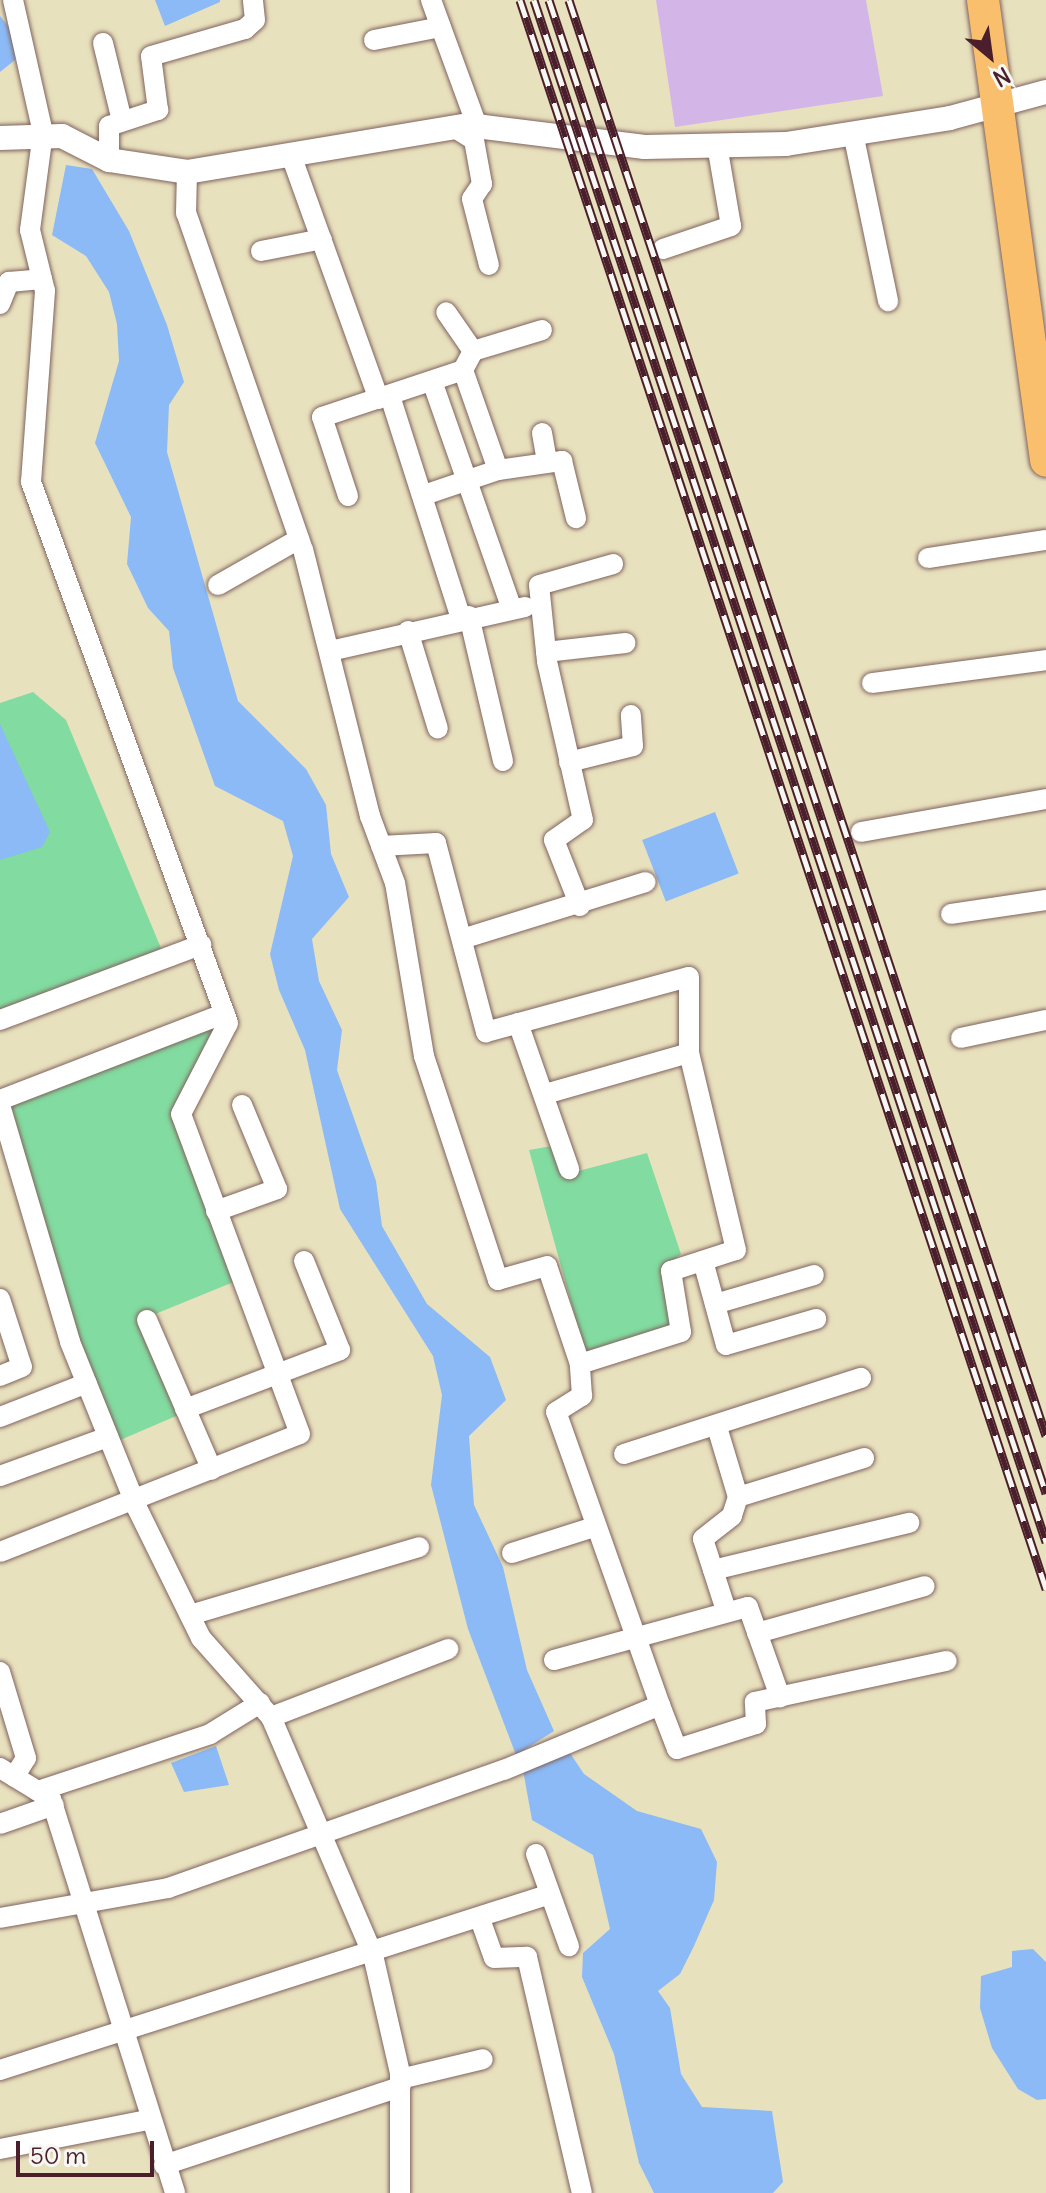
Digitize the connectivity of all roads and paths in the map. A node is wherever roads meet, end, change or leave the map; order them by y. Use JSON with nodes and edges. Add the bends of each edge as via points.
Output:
{"nodes":[{"id":1,"x":13,"y":0,"type":"edge"},
{"id":2,"x":253,"y":0,"type":"edge"},
{"id":3,"x":431,"y":0,"type":"edge"},
{"id":4,"x":983,"y":0,"type":"edge"},
{"id":5,"x":441,"y":27,"type":"junction"},
{"id":6,"x":374,"y":40,"type":"dead end"},
{"id":7,"x":103,"y":43,"type":"dead end"},
{"id":8,"x":1046,"y":92,"type":"edge"},
{"id":9,"x":1000,"y":102,"type":"junction"},
{"id":10,"x":122,"y":121,"type":"junction"},
{"id":11,"x":466,"y":127,"type":"junction"},
{"id":12,"x":43,"y":133,"type":"junction"},
{"id":13,"x":853,"y":133,"type":"junction"},
{"id":14,"x":0,"y":138,"type":"edge"},
{"id":15,"x":717,"y":145,"type":"junction"},
{"id":16,"x":292,"y":158,"type":"junction"},
{"id":17,"x":109,"y":160,"type":"junction"},
{"id":18,"x":187,"y":172,"type":"junction"},
{"id":19,"x":322,"y":239,"type":"junction"},
{"id":20,"x":663,"y":249,"type":"dead end"},
{"id":21,"x":261,"y":251,"type":"dead end"},
{"id":22,"x":489,"y":265,"type":"dead end"},
{"id":23,"x":42,"y":279,"type":"junction"},
{"id":24,"x":888,"y":301,"type":"dead end"},
{"id":25,"x":0,"y":304,"type":"edge"},
{"id":26,"x":446,"y":312,"type":"dead end"},
{"id":27,"x":542,"y":330,"type":"dead end"},
{"id":28,"x":473,"y":351,"type":"junction"},
{"id":29,"x":463,"y":370,"type":"junction"},
{"id":30,"x":1040,"y":371,"type":"edge"},
{"id":31,"x":432,"y":381,"type":"junction"},
{"id":32,"x":384,"y":397,"type":"junction"},
{"id":33,"x":542,"y":433,"type":"dead end"},
{"id":34,"x":1046,"y":461,"type":"edge"},
{"id":35,"x":547,"y":462,"type":"junction"},
{"id":36,"x":498,"y":470,"type":"junction"},
{"id":37,"x":471,"y":480,"type":"junction"},
{"id":38,"x":424,"y":495,"type":"junction"},
{"id":39,"x":348,"y":496,"type":"dead end"},
{"id":40,"x":576,"y":518,"type":"dead end"},
{"id":41,"x":299,"y":539,"type":"junction"},
{"id":42,"x":1046,"y":540,"type":"edge"},
{"id":43,"x":928,"y":558,"type":"dead end"},
{"id":44,"x":613,"y":564,"type":"dead end"},
{"id":45,"x":218,"y":585,"type":"dead end"},
{"id":46,"x":541,"y":604,"type":"junction"},
{"id":47,"x":512,"y":609,"type":"junction"},
{"id":48,"x":465,"y":617,"type":"junction"},
{"id":49,"x":408,"y":631,"type":"junction"},
{"id":50,"x":625,"y":643,"type":"dead end"},
{"id":51,"x":330,"y":651,"type":"junction"},
{"id":52,"x":546,"y":652,"type":"junction"},
{"id":53,"x":1046,"y":660,"type":"edge"},
{"id":54,"x":872,"y":683,"type":"dead end"},
{"id":55,"x":631,"y":715,"type":"dead end"},
{"id":56,"x":438,"y":729,"type":"dead end"},
{"id":57,"x":503,"y":761,"type":"dead end"},
{"id":58,"x":569,"y":762,"type":"junction"},
{"id":59,"x":1046,"y":799,"type":"edge"},
{"id":60,"x":861,"y":832,"type":"dead end"},
{"id":61,"x":381,"y":846,"type":"junction"},
{"id":62,"x":646,"y":882,"type":"dead end"},
{"id":63,"x":1046,"y":900,"type":"edge"},
{"id":64,"x":580,"y":906,"type":"junction"},
{"id":65,"x":951,"y":914,"type":"dead end"},
{"id":66,"x":465,"y":938,"type":"junction"},
{"id":67,"x":201,"y":945,"type":"junction"},
{"id":68,"x":225,"y":1013,"type":"junction"},
{"id":69,"x":0,"y":1020,"type":"edge"},
{"id":70,"x":1046,"y":1020,"type":"edge"},
{"id":71,"x":518,"y":1023,"type":"junction"},
{"id":72,"x":961,"y":1038,"type":"dead end"},
{"id":73,"x":689,"y":1053,"type":"junction"},
{"id":74,"x":545,"y":1094,"type":"junction"},
{"id":75,"x":0,"y":1103,"type":"edge"},
{"id":76,"x":242,"y":1105,"type":"dead end"},
{"id":77,"x":569,"y":1169,"type":"dead end"},
{"id":78,"x":216,"y":1211,"type":"junction"},
{"id":79,"x":304,"y":1261,"type":"dead end"},
{"id":80,"x":703,"y":1261,"type":"junction"},
{"id":81,"x":814,"y":1275,"type":"dead end"},
{"id":82,"x":0,"y":1299,"type":"edge"},
{"id":83,"x":715,"y":1304,"type":"junction"},
{"id":84,"x":816,"y":1319,"type":"dead end"},
{"id":85,"x":147,"y":1320,"type":"dead end"},
{"id":86,"x":580,"y":1364,"type":"junction"},
{"id":87,"x":278,"y":1374,"type":"junction"},
{"id":88,"x":0,"y":1376,"type":"edge"},
{"id":89,"x":861,"y":1378,"type":"dead end"},
{"id":90,"x":87,"y":1383,"type":"junction"},
{"id":91,"x":185,"y":1409,"type":"junction"},
{"id":92,"x":0,"y":1417,"type":"edge"},
{"id":93,"x":717,"y":1427,"type":"junction"},
{"id":94,"x":108,"y":1437,"type":"junction"},
{"id":95,"x":624,"y":1454,"type":"dead end"},
{"id":96,"x":864,"y":1458,"type":"dead end"},
{"id":97,"x":212,"y":1470,"type":"junction"},
{"id":98,"x":0,"y":1476,"type":"edge"},
{"id":99,"x":738,"y":1497,"type":"junction"},
{"id":100,"x":135,"y":1501,"type":"junction"},
{"id":101,"x":909,"y":1523,"type":"dead end"},
{"id":102,"x":594,"y":1527,"type":"junction"},
{"id":103,"x":419,"y":1547,"type":"dead end"},
{"id":104,"x":0,"y":1552,"type":"edge"},
{"id":105,"x":512,"y":1553,"type":"dead end"},
{"id":106,"x":713,"y":1570,"type":"junction"},
{"id":107,"x":925,"y":1586,"type":"dead end"},
{"id":108,"x":725,"y":1607,"type":"junction"},
{"id":109,"x":190,"y":1615,"type":"junction"},
{"id":110,"x":757,"y":1633,"type":"junction"},
{"id":111,"x":634,"y":1637,"type":"junction"},
{"id":112,"x":448,"y":1649,"type":"dead end"},
{"id":113,"x":554,"y":1660,"type":"dead end"},
{"id":114,"x":947,"y":1661,"type":"dead end"},
{"id":115,"x":0,"y":1672,"type":"edge"},
{"id":116,"x":780,"y":1697,"type":"junction"},
{"id":117,"x":660,"y":1705,"type":"junction"},
{"id":118,"x":265,"y":1710,"type":"junction"},
{"id":119,"x":7,"y":1773,"type":"edge"},
{"id":120,"x":38,"y":1791,"type":"junction"},
{"id":121,"x":54,"y":1805,"type":"junction"},
{"id":122,"x":0,"y":1824,"type":"edge"},
{"id":123,"x":326,"y":1833,"type":"junction"},
{"id":124,"x":536,"y":1854,"type":"dead end"},
{"id":125,"x":550,"y":1894,"type":"junction"},
{"id":126,"x":87,"y":1904,"type":"junction"},
{"id":127,"x":0,"y":1918,"type":"edge"},
{"id":128,"x":480,"y":1919,"type":"junction"},
{"id":129,"x":569,"y":1946,"type":"dead end"},
{"id":130,"x":373,"y":1955,"type":"junction"},
{"id":131,"x":123,"y":2031,"type":"junction"},
{"id":132,"x":483,"y":2059,"type":"dead end"},
{"id":133,"x":0,"y":2070,"type":"edge"},
{"id":134,"x":400,"y":2083,"type":"junction"},
{"id":135,"x":148,"y":2120,"type":"junction"},
{"id":136,"x":0,"y":2149,"type":"edge"},
{"id":137,"x":164,"y":2165,"type":"junction"},
{"id":138,"x":175,"y":2193,"type":"edge"},
{"id":139,"x":400,"y":2193,"type":"edge"},
{"id":140,"x":582,"y":2193,"type":"edge"}],
"edges":[{"from":1,"to":12,"type":"street"},
{"from":2,"to":10,"type":"street","via":[[255,20],[245,29],[151,56],[158,110]]},
{"from":3,"to":5,"type":"street"},
{"from":4,"to":9,"type":"main road"},
{"from":5,"to":6,"type":"street"},
{"from":5,"to":11,"type":"street"},
{"from":7,"to":10,"type":"street"},
{"from":8,"to":9,"type":"street"},
{"from":9,"to":13,"type":"street"},
{"from":9,"to":30,"type":"main road"},
{"from":10,"to":17,"type":"street","via":[[109,126]]},
{"from":11,"to":15,"type":"street","via":[[645,147]]},
{"from":11,"to":16,"type":"street"},
{"from":11,"to":22,"type":"street","via":[[474,140],[482,184],[472,199]]},
{"from":12,"to":14,"type":"street"},
{"from":12,"to":17,"type":"street"},
{"from":12,"to":23,"type":"street","via":[[30,230]]},
{"from":13,"to":15,"type":"street"},
{"from":13,"to":24,"type":"street"},
{"from":15,"to":20,"type":"street","via":[[731,226]]},
{"from":16,"to":18,"type":"street"},
{"from":16,"to":19,"type":"street"},
{"from":17,"to":18,"type":"street"},
{"from":18,"to":41,"type":"street","via":[[186,213],[208,290]]},
{"from":19,"to":21,"type":"street"},
{"from":19,"to":32,"type":"street"},
{"from":23,"to":25,"type":"street","via":[[9,282]]},
{"from":23,"to":67,"type":"street","via":[[44,356],[31,482]]},
{"from":26,"to":28,"type":"street"},
{"from":27,"to":28,"type":"street"},
{"from":28,"to":29,"type":"street"},
{"from":29,"to":31,"type":"street"},
{"from":29,"to":36,"type":"street"},
{"from":30,"to":34,"type":"main road"},
{"from":31,"to":32,"type":"street"},
{"from":31,"to":37,"type":"street"},
{"from":32,"to":38,"type":"street"},
{"from":32,"to":39,"type":"street","via":[[322,417]]},
{"from":33,"to":35,"type":"street"},
{"from":35,"to":36,"type":"street"},
{"from":35,"to":40,"type":"street","via":[[562,461]]},
{"from":36,"to":37,"type":"street"},
{"from":37,"to":38,"type":"street"},
{"from":37,"to":47,"type":"street"},
{"from":38,"to":48,"type":"street"},
{"from":41,"to":45,"type":"street"},
{"from":41,"to":51,"type":"street"},
{"from":42,"to":43,"type":"street"},
{"from":44,"to":46,"type":"street","via":[[539,585]]},
{"from":46,"to":47,"type":"street"},
{"from":46,"to":52,"type":"street"},
{"from":47,"to":48,"type":"street"},
{"from":48,"to":49,"type":"street"},
{"from":48,"to":57,"type":"street"},
{"from":49,"to":51,"type":"street"},
{"from":49,"to":56,"type":"street"},
{"from":50,"to":52,"type":"street"},
{"from":51,"to":61,"type":"street"},
{"from":52,"to":58,"type":"street"},
{"from":53,"to":54,"type":"street"},
{"from":55,"to":58,"type":"street","via":[[633,746]]},
{"from":58,"to":64,"type":"street","via":[[583,820],[554,840]]},
{"from":59,"to":60,"type":"street"},
{"from":61,"to":66,"type":"street","via":[[436,843]]},
{"from":61,"to":86,"type":"street","via":[[395,883],[424,1056],[498,1280],[547,1266]]},
{"from":62,"to":64,"type":"street"},
{"from":63,"to":65,"type":"street"},
{"from":64,"to":66,"type":"street"},
{"from":66,"to":71,"type":"street","via":[[486,1032]]},
{"from":67,"to":68,"type":"street"},
{"from":67,"to":69,"type":"street"},
{"from":68,"to":75,"type":"street"},
{"from":68,"to":78,"type":"street","via":[[228,1023],[181,1114]]},
{"from":70,"to":72,"type":"street"},
{"from":71,"to":73,"type":"street","via":[[689,977]]},
{"from":71,"to":74,"type":"street"},
{"from":73,"to":74,"type":"street"},
{"from":73,"to":80,"type":"street","via":[[736,1250]]},
{"from":74,"to":77,"type":"street"},
{"from":75,"to":90,"type":"street"},
{"from":76,"to":78,"type":"street","via":[[277,1189]]},
{"from":78,"to":87,"type":"street"},
{"from":79,"to":87,"type":"street","via":[[340,1350]]},
{"from":80,"to":83,"type":"street"},
{"from":80,"to":86,"type":"street","via":[[671,1271],[681,1332]]},
{"from":81,"to":83,"type":"street"},
{"from":82,"to":88,"type":"street","via":[[22,1367]]},
{"from":83,"to":84,"type":"street","via":[[726,1345]]},
{"from":85,"to":91,"type":"street"},
{"from":86,"to":102,"type":"street","via":[[582,1396],[556,1412]]},
{"from":87,"to":91,"type":"street"},
{"from":87,"to":97,"type":"street","via":[[300,1434]]},
{"from":89,"to":93,"type":"street"},
{"from":90,"to":92,"type":"street"},
{"from":90,"to":94,"type":"street"},
{"from":91,"to":97,"type":"street"},
{"from":93,"to":95,"type":"street"},
{"from":93,"to":99,"type":"street"},
{"from":94,"to":98,"type":"street"},
{"from":94,"to":100,"type":"street"},
{"from":96,"to":99,"type":"street"},
{"from":97,"to":100,"type":"street"},
{"from":99,"to":106,"type":"street","via":[[732,1516],[703,1539]]},
{"from":100,"to":104,"type":"street"},
{"from":100,"to":109,"type":"street"},
{"from":101,"to":106,"type":"street"},
{"from":102,"to":105,"type":"street"},
{"from":102,"to":111,"type":"street"},
{"from":103,"to":109,"type":"street"},
{"from":106,"to":108,"type":"street"},
{"from":107,"to":110,"type":"street"},
{"from":108,"to":110,"type":"street","via":[[748,1607]]},
{"from":108,"to":111,"type":"street"},
{"from":109,"to":118,"type":"street","via":[[201,1638]]},
{"from":110,"to":116,"type":"street"},
{"from":111,"to":113,"type":"street"},
{"from":111,"to":117,"type":"street"},
{"from":112,"to":118,"type":"street"},
{"from":114,"to":116,"type":"street"},
{"from":115,"to":119,"type":"street","via":[[26,1758]]},
{"from":116,"to":117,"type":"street","via":[[755,1702],[756,1724],[677,1749]]},
{"from":117,"to":123,"type":"street"},
{"from":118,"to":120,"type":"street","via":[[210,1734]]},
{"from":118,"to":123,"type":"street"},
{"from":119,"to":120,"type":"street"},
{"from":120,"to":121,"type":"street"},
{"from":121,"to":122,"type":"street"},
{"from":121,"to":126,"type":"street"},
{"from":123,"to":126,"type":"street","via":[[168,1888]]},
{"from":123,"to":130,"type":"street"},
{"from":124,"to":125,"type":"street"},
{"from":125,"to":128,"type":"street"},
{"from":125,"to":129,"type":"street"},
{"from":126,"to":127,"type":"street"},
{"from":126,"to":131,"type":"street"},
{"from":128,"to":130,"type":"street"},
{"from":128,"to":140,"type":"street","via":[[494,1958],[527,1957]]},
{"from":130,"to":131,"type":"street"},
{"from":130,"to":134,"type":"street"},
{"from":131,"to":133,"type":"street"},
{"from":131,"to":135,"type":"street"},
{"from":132,"to":134,"type":"street"},
{"from":134,"to":137,"type":"street"},
{"from":134,"to":139,"type":"street"},
{"from":135,"to":136,"type":"street"},
{"from":135,"to":137,"type":"street"},
{"from":137,"to":138,"type":"street"}]}
